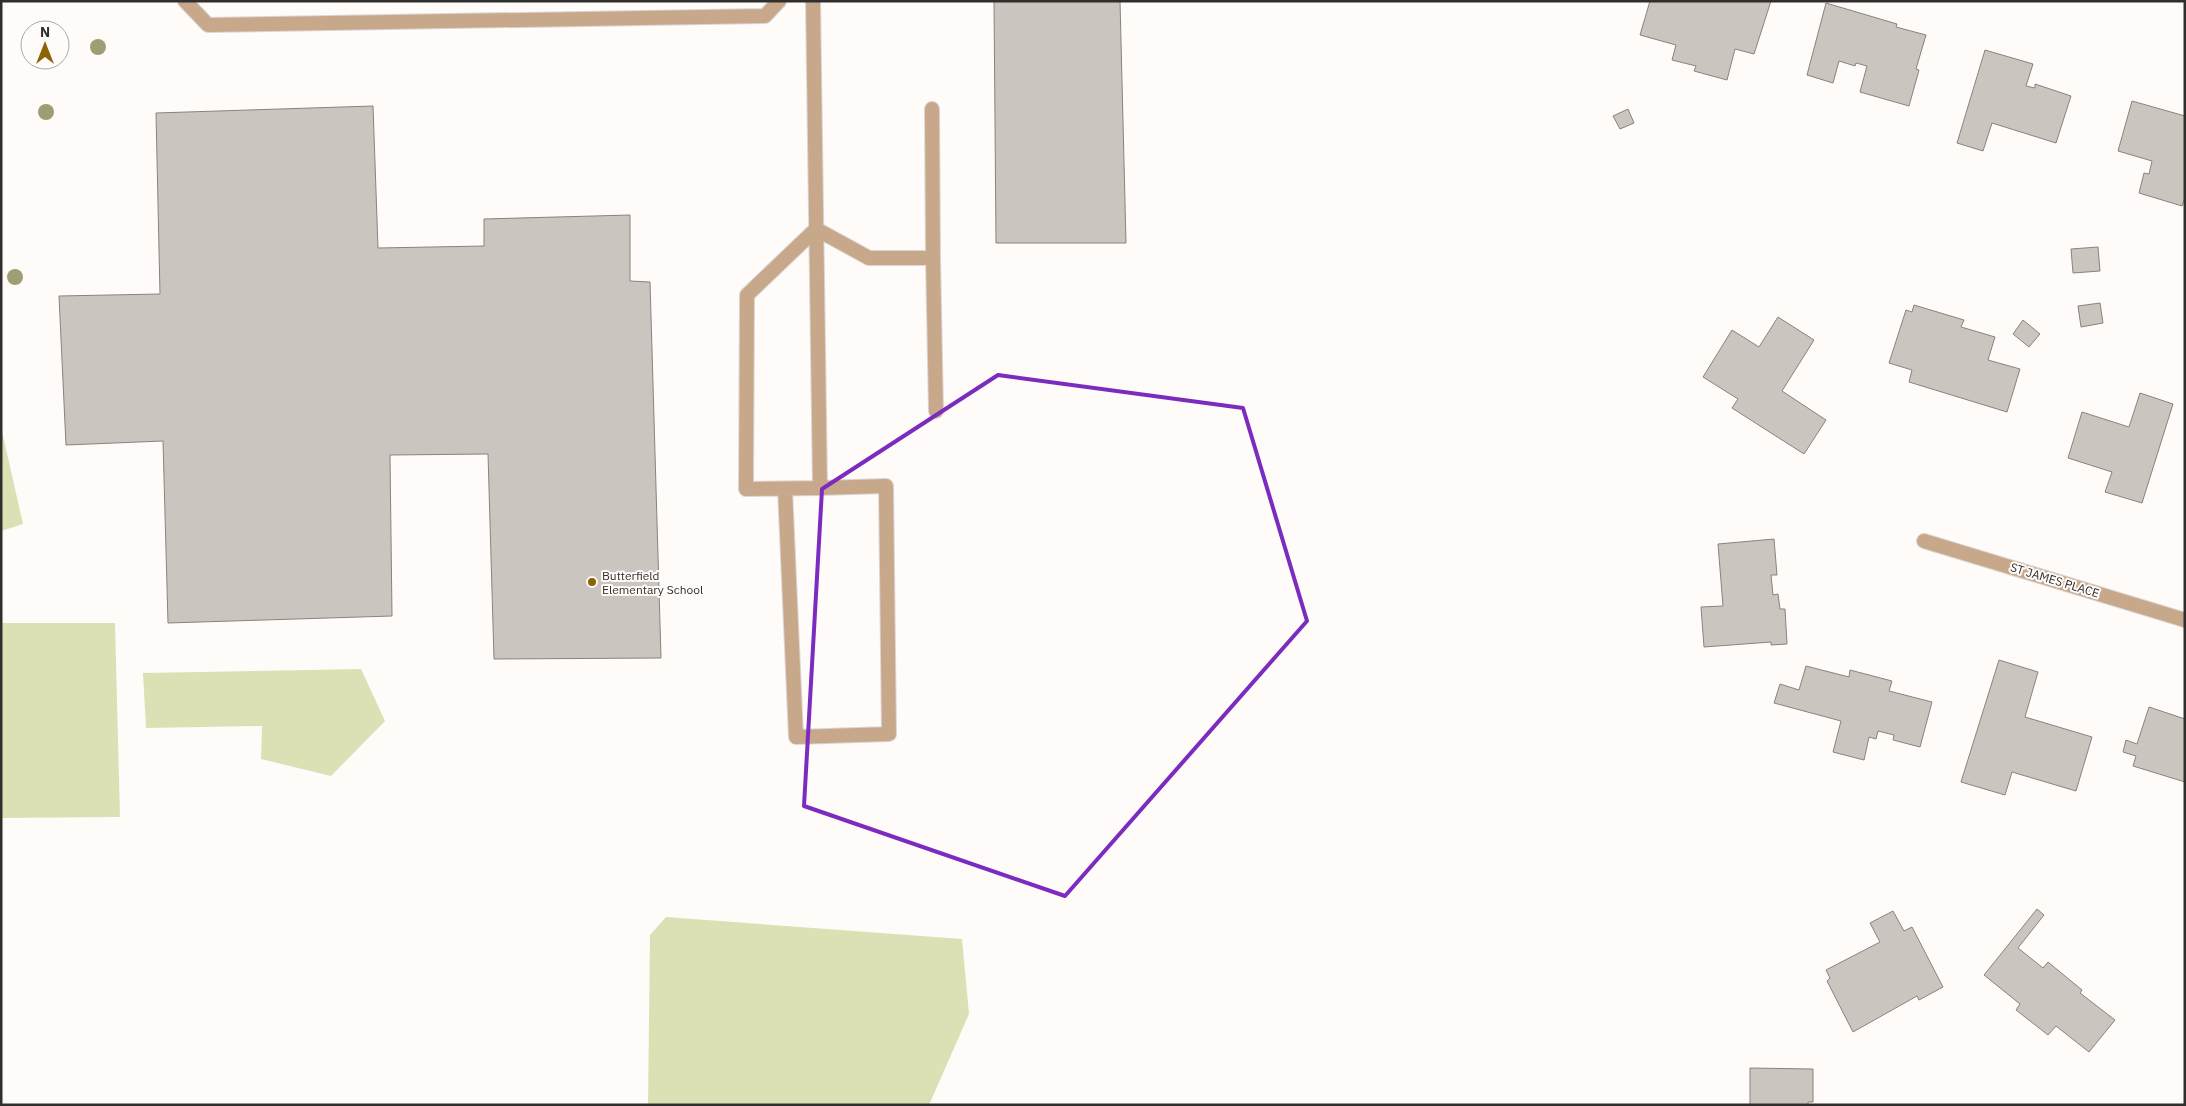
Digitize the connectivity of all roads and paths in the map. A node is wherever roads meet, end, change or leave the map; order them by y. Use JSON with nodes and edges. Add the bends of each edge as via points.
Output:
{"nodes":[{"id":1,"x":185,"y":1,"type":"edge"},
{"id":2,"x":779,"y":1,"type":"edge"},
{"id":3,"x":813,"y":1,"type":"edge"},
{"id":4,"x":932,"y":109,"type":"dead end"},
{"id":5,"x":816,"y":229,"type":"junction"},
{"id":6,"x":933,"y":258,"type":"junction"},
{"id":7,"x":936,"y":411,"type":"dead end"},
{"id":8,"x":820,"y":488,"type":"junction"},
{"id":9,"x":785,"y":489,"type":"junction"},
{"id":10,"x":1924,"y":541,"type":"dead end"},
{"id":11,"x":2185,"y":620,"type":"edge"}],
"edges":[{"from":1,"to":2,"type":"street","via":[[208,25],[765,16]]},
{"from":3,"to":5,"type":"street"},
{"from":4,"to":6,"type":"street"},
{"from":5,"to":6,"type":"street","via":[[869,258]]},
{"from":5,"to":8,"type":"street"},
{"from":5,"to":9,"type":"street","via":[[746,295],[746,489]]},
{"from":6,"to":7,"type":"street"},
{"from":8,"to":9,"type":"street"},
{"from":8,"to":9,"type":"street","via":[[886,486],[889,734],[796,737]]},
{"from":10,"to":11,"type":"street","name":"ST JAMES PLACE"}]}
